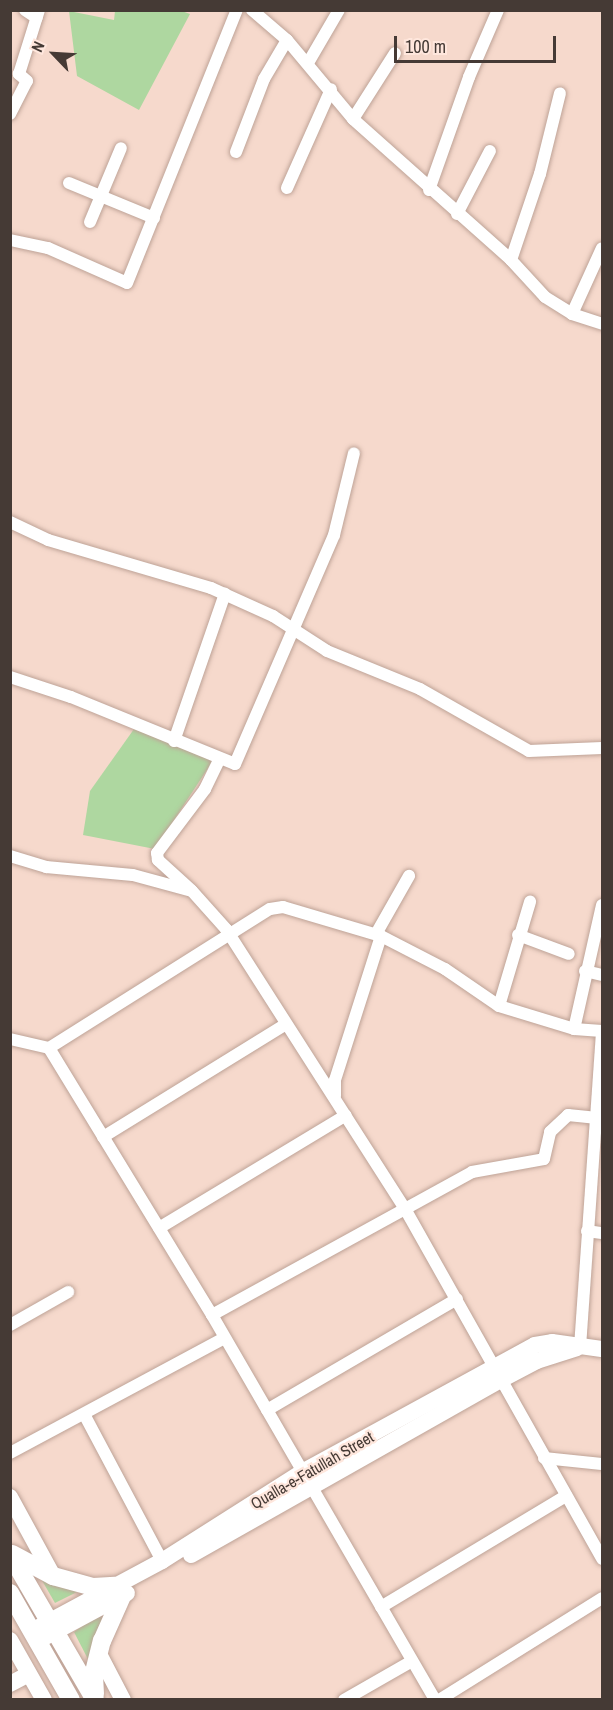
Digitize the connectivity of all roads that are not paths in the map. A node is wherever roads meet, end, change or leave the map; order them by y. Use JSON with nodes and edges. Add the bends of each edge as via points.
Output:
{"nodes":[{"id":1,"x":25,"y":10,"type":"edge"},
{"id":2,"x":237,"y":10,"type":"edge"},
{"id":3,"x":252,"y":10,"type":"edge"},
{"id":4,"x":498,"y":10,"type":"edge"},
{"id":5,"x":334,"y":12,"type":"edge"},
{"id":6,"x":38,"y":14,"type":"edge"},
{"id":7,"x":287,"y":40,"type":"junction"},
{"id":8,"x":395,"y":53,"type":"dead end"},
{"id":9,"x":308,"y":63,"type":"junction"},
{"id":10,"x":331,"y":89,"type":"junction"},
{"id":11,"x":560,"y":93,"type":"dead end"},
{"id":12,"x":10,"y":114,"type":"edge"},
{"id":13,"x":353,"y":119,"type":"junction"},
{"id":14,"x":121,"y":148,"type":"dead end"},
{"id":15,"x":490,"y":151,"type":"dead end"},
{"id":16,"x":236,"y":152,"type":"dead end"},
{"id":17,"x":69,"y":183,"type":"dead end"},
{"id":18,"x":286,"y":188,"type":"dead end"},
{"id":19,"x":429,"y":190,"type":"junction"},
{"id":20,"x":101,"y":196,"type":"junction"},
{"id":21,"x":457,"y":214,"type":"junction"},
{"id":22,"x":154,"y":218,"type":"junction"},
{"id":23,"x":90,"y":222,"type":"dead end"},
{"id":24,"x":10,"y":240,"type":"edge"},
{"id":25,"x":603,"y":248,"type":"edge"},
{"id":26,"x":511,"y":260,"type":"junction"},
{"id":27,"x":572,"y":314,"type":"junction"},
{"id":28,"x":603,"y":324,"type":"edge"},
{"id":29,"x":354,"y":453,"type":"dead end"},
{"id":30,"x":10,"y":522,"type":"edge"},
{"id":31,"x":225,"y":594,"type":"junction"},
{"id":32,"x":295,"y":631,"type":"junction"},
{"id":33,"x":10,"y":677,"type":"edge"},
{"id":34,"x":174,"y":741,"type":"junction"},
{"id":35,"x":603,"y":748,"type":"edge"},
{"id":36,"x":219,"y":760,"type":"junction"},
{"id":37,"x":10,"y":856,"type":"edge"},
{"id":38,"x":409,"y":876,"type":"dead end"},
{"id":39,"x":192,"y":891,"type":"junction"},
{"id":40,"x":530,"y":902,"type":"dead end"},
{"id":41,"x":603,"y":905,"type":"edge"},
{"id":42,"x":379,"y":935,"type":"junction"},
{"id":43,"x":518,"y":935,"type":"junction"},
{"id":44,"x":231,"y":937,"type":"junction"},
{"id":45,"x":569,"y":954,"type":"dead end"},
{"id":46,"x":585,"y":971,"type":"junction"},
{"id":47,"x":603,"y":975,"type":"edge"},
{"id":48,"x":499,"y":1006,"type":"junction"},
{"id":49,"x":286,"y":1024,"type":"junction"},
{"id":50,"x":574,"y":1029,"type":"junction"},
{"id":51,"x":603,"y":1033,"type":"edge"},
{"id":52,"x":10,"y":1039,"type":"edge"},
{"id":53,"x":49,"y":1048,"type":"junction"},
{"id":54,"x":335,"y":1097,"type":"junction"},
{"id":55,"x":346,"y":1115,"type":"junction"},
{"id":56,"x":597,"y":1125,"type":"edge"},
{"id":57,"x":103,"y":1137,"type":"junction"},
{"id":58,"x":404,"y":1207,"type":"junction"},
{"id":59,"x":159,"y":1228,"type":"junction"},
{"id":60,"x":586,"y":1232,"type":"junction"},
{"id":61,"x":603,"y":1233,"type":"edge"},
{"id":62,"x":68,"y":1292,"type":"dead end"},
{"id":63,"x":457,"y":1299,"type":"junction"},
{"id":64,"x":212,"y":1315,"type":"junction"},
{"id":65,"x":10,"y":1325,"type":"edge"},
{"id":66,"x":223,"y":1339,"type":"junction"},
{"id":67,"x":580,"y":1347,"type":"junction"},
{"id":68,"x":603,"y":1349,"type":"edge"},
{"id":69,"x":496,"y":1375,"type":"junction"},
{"id":70,"x":267,"y":1410,"type":"junction"},
{"id":71,"x":84,"y":1414,"type":"junction"},
{"id":72,"x":10,"y":1453,"type":"edge"},
{"id":73,"x":544,"y":1458,"type":"junction"},
{"id":74,"x":603,"y":1464,"type":"edge"},
{"id":75,"x":302,"y":1472,"type":"junction"},
{"id":76,"x":312,"y":1488,"type":"junction"},
{"id":77,"x":10,"y":1497,"type":"edge"},
{"id":78,"x":566,"y":1497,"type":"junction"},
{"id":79,"x":10,"y":1553,"type":"edge"},
{"id":80,"x":603,"y":1559,"type":"edge"},
{"id":81,"x":162,"y":1561,"type":"junction"},
{"id":82,"x":53,"y":1576,"type":"junction"},
{"id":83,"x":118,"y":1591,"type":"junction"},
{"id":84,"x":10,"y":1593,"type":"edge"},
{"id":85,"x":603,"y":1598,"type":"edge"},
{"id":86,"x":381,"y":1607,"type":"junction"},
{"id":87,"x":54,"y":1625,"type":"junction"},
{"id":88,"x":35,"y":1636,"type":"junction"},
{"id":89,"x":10,"y":1640,"type":"edge"},
{"id":90,"x":99,"y":1654,"type":"junction"},
{"id":91,"x":412,"y":1661,"type":"junction"},
{"id":92,"x":29,"y":1674,"type":"junction"},
{"id":93,"x":10,"y":1684,"type":"edge"},
{"id":94,"x":95,"y":1699,"type":"edge"},
{"id":95,"x":44,"y":1700,"type":"edge"},
{"id":96,"x":71,"y":1700,"type":"edge"},
{"id":97,"x":123,"y":1700,"type":"edge"},
{"id":98,"x":344,"y":1700,"type":"edge"},
{"id":99,"x":437,"y":1700,"type":"edge"}],
"edges":[{"from":1,"to":6,"type":"street"},
{"from":2,"to":22,"type":"street"},
{"from":3,"to":7,"type":"street"},
{"from":4,"to":19,"type":"street","via":[[469,77]]},
{"from":5,"to":9,"type":"street"},
{"from":6,"to":12,"type":"street","via":[[19,74],[27,81]]},
{"from":7,"to":9,"type":"street"},
{"from":7,"to":16,"type":"street","via":[[264,79]]},
{"from":8,"to":13,"type":"street"},
{"from":9,"to":10,"type":"street"},
{"from":10,"to":13,"type":"street"},
{"from":10,"to":18,"type":"street"},
{"from":11,"to":26,"type":"street","via":[[540,174]]},
{"from":13,"to":19,"type":"street"},
{"from":14,"to":20,"type":"street"},
{"from":15,"to":21,"type":"street"},
{"from":17,"to":20,"type":"street"},
{"from":19,"to":21,"type":"street"},
{"from":20,"to":22,"type":"street"},
{"from":20,"to":23,"type":"street"},
{"from":21,"to":26,"type":"street"},
{"from":22,"to":24,"type":"street","via":[[124,284],[48,248]]},
{"from":25,"to":27,"type":"street"},
{"from":26,"to":27,"type":"street","via":[[545,297]]},
{"from":27,"to":28,"type":"street"},
{"from":29,"to":32,"type":"street","via":[[334,535]]},
{"from":30,"to":31,"type":"street","via":[[48,540],[122,559]]},
{"from":31,"to":32,"type":"street"},
{"from":31,"to":34,"type":"street"},
{"from":32,"to":35,"type":"street","via":[[327,651],[420,689],[529,751]]},
{"from":32,"to":36,"type":"street","via":[[235,764]]},
{"from":33,"to":34,"type":"street","via":[[71,697]]},
{"from":34,"to":36,"type":"street"},
{"from":36,"to":39,"type":"street","via":[[206,789],[157,853],[158,860]]},
{"from":37,"to":39,"type":"street","via":[[46,867],[133,875]]},
{"from":38,"to":42,"type":"street"},
{"from":39,"to":44,"type":"street"},
{"from":40,"to":43,"type":"street"},
{"from":41,"to":46,"type":"street"},
{"from":42,"to":44,"type":"street","via":[[283,907],[270,909]]},
{"from":42,"to":48,"type":"street","via":[[445,969]]},
{"from":42,"to":54,"type":"street","via":[[335,1080]]},
{"from":43,"to":45,"type":"street"},
{"from":43,"to":48,"type":"street"},
{"from":44,"to":49,"type":"street"},
{"from":44,"to":53,"type":"street"},
{"from":46,"to":47,"type":"street"},
{"from":46,"to":50,"type":"street"},
{"from":48,"to":50,"type":"street"},
{"from":49,"to":54,"type":"street"},
{"from":49,"to":57,"type":"street"},
{"from":50,"to":51,"type":"street"},
{"from":51,"to":56,"type":"street"},
{"from":52,"to":53,"type":"street"},
{"from":53,"to":57,"type":"street"},
{"from":54,"to":55,"type":"street"},
{"from":55,"to":58,"type":"street"},
{"from":55,"to":59,"type":"street"},
{"from":56,"to":58,"type":"street","via":[[568,1115],[550,1132],[544,1159],[472,1172]]},
{"from":56,"to":60,"type":"street"},
{"from":57,"to":59,"type":"street"},
{"from":58,"to":63,"type":"street"},
{"from":58,"to":64,"type":"street"},
{"from":59,"to":64,"type":"street"},
{"from":60,"to":61,"type":"street"},
{"from":60,"to":67,"type":"street"},
{"from":62,"to":65,"type":"street"},
{"from":63,"to":69,"type":"street"},
{"from":63,"to":70,"type":"street"},
{"from":64,"to":66,"type":"street"},
{"from":66,"to":70,"type":"street"},
{"from":66,"to":71,"type":"street"},
{"from":67,"to":68,"type":"main road","name":"Qualla-e-Fatullah Street"},
{"from":67,"to":69,"type":"main road","name":"Qualla-e-Fatullah Street","via":[[552,1342],[535,1345]]},
{"from":69,"to":73,"type":"street"},
{"from":69,"to":75,"type":"main road","name":"Qualla-e-Fatullah Street"},
{"from":69,"to":76,"type":"main road","name":"Qualla-e-Fatullah Street"},
{"from":70,"to":75,"type":"street"},
{"from":71,"to":72,"type":"street"},
{"from":71,"to":81,"type":"street"},
{"from":73,"to":74,"type":"street"},
{"from":73,"to":78,"type":"street"},
{"from":75,"to":76,"type":"street"},
{"from":75,"to":81,"type":"main road","name":"Qualla-e-Fatullah Street"},
{"from":76,"to":83,"type":"main road","name":"Qualla-e-Fatullah Street"},
{"from":76,"to":86,"type":"street"},
{"from":77,"to":82,"type":"main road"},
{"from":78,"to":80,"type":"street"},
{"from":78,"to":86,"type":"street"},
{"from":79,"to":82,"type":"main road"},
{"from":79,"to":87,"type":"main road"},
{"from":81,"to":83,"type":"main road","name":"Qualla-e-Fatullah Street"},
{"from":82,"to":83,"type":"main road"},
{"from":83,"to":87,"type":"main road","name":"Qualla-e-Fatullah Street"},
{"from":83,"to":90,"type":"main road"},
{"from":84,"to":88,"type":"main road"},
{"from":85,"to":99,"type":"street"},
{"from":86,"to":91,"type":"street"},
{"from":87,"to":88,"type":"main road","name":"Qualla-e-Fatullah Street"},
{"from":87,"to":94,"type":"main road"},
{"from":88,"to":96,"type":"main road"},
{"from":89,"to":92,"type":"main road"},
{"from":90,"to":94,"type":"main road","via":[[94,1672]]},
{"from":90,"to":97,"type":"main road"},
{"from":91,"to":98,"type":"street"},
{"from":91,"to":99,"type":"street"},
{"from":92,"to":93,"type":"main road"},
{"from":92,"to":95,"type":"main road"}]}
